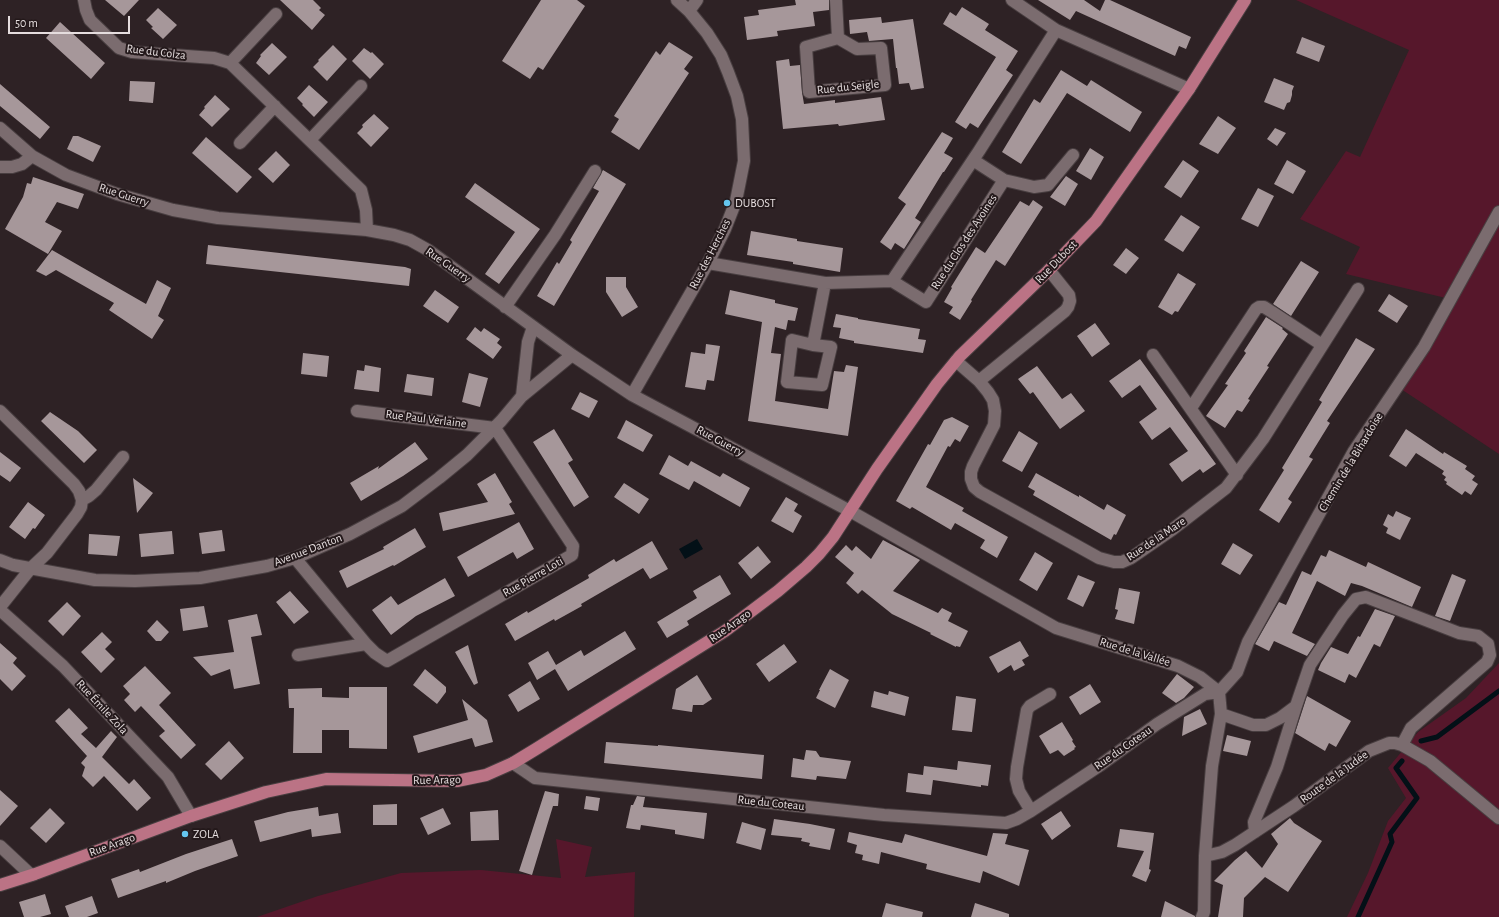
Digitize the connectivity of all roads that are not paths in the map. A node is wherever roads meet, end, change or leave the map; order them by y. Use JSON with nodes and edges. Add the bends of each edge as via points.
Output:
{"nodes":[{"id":1,"x":84,"y":0,"type":"edge"},
{"id":2,"x":677,"y":0,"type":"edge"},
{"id":3,"x":697,"y":0,"type":"edge"},
{"id":4,"x":836,"y":0,"type":"edge"},
{"id":5,"x":1012,"y":0,"type":"edge"},
{"id":6,"x":1245,"y":0,"type":"edge"},
{"id":7,"x":690,"y":11,"type":"junction"},
{"id":8,"x":276,"y":14,"type":"dead end"},
{"id":9,"x":1056,"y":30,"type":"junction"},
{"id":10,"x":838,"y":38,"type":"junction"},
{"id":11,"x":230,"y":63,"type":"junction"},
{"id":12,"x":361,"y":86,"type":"dead end"},
{"id":13,"x":1189,"y":89,"type":"junction"},
{"id":14,"x":275,"y":106,"type":"junction"},
{"id":15,"x":0,"y":128,"type":"edge"},
{"id":16,"x":310,"y":140,"type":"junction"},
{"id":17,"x":240,"y":143,"type":"dead end"},
{"id":18,"x":1073,"y":155,"type":"dead end"},
{"id":19,"x":32,"y":156,"type":"junction"},
{"id":20,"x":973,"y":160,"type":"junction"},
{"id":21,"x":0,"y":167,"type":"edge"},
{"id":22,"x":595,"y":171,"type":"dead end"},
{"id":23,"x":1004,"y":180,"type":"junction"},
{"id":24,"x":1499,"y":212,"type":"edge"},
{"id":25,"x":367,"y":230,"type":"junction"},
{"id":26,"x":708,"y":263,"type":"junction"},
{"id":27,"x":1049,"y":270,"type":"junction"},
{"id":28,"x":892,"y":281,"type":"junction"},
{"id":29,"x":824,"y":283,"type":"junction"},
{"id":30,"x":1358,"y":289,"type":"dead end"},
{"id":31,"x":505,"y":307,"type":"junction"},
{"id":32,"x":533,"y":327,"type":"junction"},
{"id":33,"x":813,"y":345,"type":"junction"},
{"id":34,"x":1322,"y":345,"type":"junction"},
{"id":35,"x":572,"y":355,"type":"junction"},
{"id":36,"x":1154,"y":355,"type":"dead end"},
{"id":37,"x":956,"y":361,"type":"junction"},
{"id":38,"x":979,"y":381,"type":"junction"},
{"id":39,"x":632,"y":395,"type":"junction"},
{"id":40,"x":522,"y":396,"type":"junction"},
{"id":41,"x":1192,"y":408,"type":"junction"},
{"id":42,"x":0,"y":411,"type":"edge"},
{"id":43,"x":357,"y":411,"type":"dead end"},
{"id":44,"x":494,"y":428,"type":"junction"},
{"id":45,"x":122,"y":457,"type":"dead end"},
{"id":46,"x":1237,"y":475,"type":"junction"},
{"id":47,"x":82,"y":500,"type":"junction"},
{"id":48,"x":850,"y":511,"type":"junction"},
{"id":49,"x":295,"y":558,"type":"junction"},
{"id":50,"x":0,"y":560,"type":"edge"},
{"id":51,"x":31,"y":568,"type":"junction"},
{"id":52,"x":0,"y":608,"type":"edge"},
{"id":53,"x":366,"y":644,"type":"junction"},
{"id":54,"x":298,"y":655,"type":"dead end"},
{"id":55,"x":1219,"y":692,"type":"junction"},
{"id":56,"x":1050,"y":694,"type":"dead end"},
{"id":57,"x":1296,"y":706,"type":"junction"},
{"id":58,"x":1221,"y":714,"type":"junction"},
{"id":59,"x":1402,"y":745,"type":"junction"},
{"id":60,"x":513,"y":763,"type":"junction"},
{"id":61,"x":1031,"y":811,"type":"junction"},
{"id":62,"x":192,"y":816,"type":"junction"},
{"id":63,"x":1499,"y":818,"type":"edge"},
{"id":64,"x":1255,"y":832,"type":"junction"},
{"id":65,"x":0,"y":846,"type":"edge"},
{"id":66,"x":1206,"y":856,"type":"junction"},
{"id":67,"x":31,"y":875,"type":"junction"},
{"id":68,"x":0,"y":885,"type":"edge"},
{"id":69,"x":1202,"y":917,"type":"edge"}],
"edges":[{"from":1,"to":11,"type":"street","name":"Rue du Colza","via":[[90,20],[119,48],[132,52],[214,58]]},
{"from":2,"to":7,"type":"street","name":"Rue des Herches"},
{"from":3,"to":7,"type":"street"},
{"from":4,"to":10,"type":"street"},
{"from":5,"to":9,"type":"street"},
{"from":6,"to":13,"type":"main road","name":"Rue Dubost"},
{"from":7,"to":26,"type":"street","name":"Rue des Herches","via":[[721,55],[737,96],[744,136],[744,161],[736,201]]},
{"from":8,"to":11,"type":"street"},
{"from":9,"to":13,"type":"street"},
{"from":9,"to":20,"type":"street"},
{"from":10,"to":10,"type":"street","name":"Rue du Seigle","via":[[806,47],[809,92],[885,85],[881,48],[857,49]]},
{"from":11,"to":14,"type":"street","name":"Rue du Colza"},
{"from":12,"to":16,"type":"street"},
{"from":13,"to":27,"type":"main road","name":"Rue Dubost","via":[[1096,220]]},
{"from":14,"to":16,"type":"street","name":"Rue du Colza"},
{"from":14,"to":17,"type":"street"},
{"from":15,"to":19,"type":"street","name":"Rue Guerry"},
{"from":16,"to":25,"type":"street","name":"Rue du Colza","via":[[361,190]]},
{"from":18,"to":23,"type":"street","via":[[1048,185],[1034,187]]},
{"from":19,"to":21,"type":"street","via":[[22,164]]},
{"from":19,"to":25,"type":"street","name":"Rue Guerry","via":[[66,175],[173,210],[218,218]]},
{"from":20,"to":23,"type":"street"},
{"from":20,"to":28,"type":"street"},
{"from":22,"to":31,"type":"street"},
{"from":23,"to":28,"type":"street","name":"Rue du Clos des Avoines","via":[[926,302]]},
{"from":24,"to":55,"type":"street","name":"Chemin de la Bihardoise","via":[[1424,347],[1354,451],[1248,642],[1237,672]]},
{"from":25,"to":31,"type":"street","name":"Rue Guerry","via":[[410,240],[428,250]]},
{"from":26,"to":29,"type":"street"},
{"from":26,"to":39,"type":"street","name":"Rue des Herches"},
{"from":27,"to":37,"type":"main road","name":"Rue Dubost"},
{"from":27,"to":38,"type":"street","via":[[1069,295],[1068,307]]},
{"from":28,"to":29,"type":"street"},
{"from":29,"to":33,"type":"street"},
{"from":30,"to":34,"type":"street","name":"Rue de la Mare"},
{"from":31,"to":32,"type":"street","name":"Rue Guerry"},
{"from":32,"to":35,"type":"street","name":"Rue Guerry"},
{"from":32,"to":40,"type":"street","via":[[528,342]]},
{"from":33,"to":33,"type":"street","via":[[792,340],[787,382],[822,385],[831,348]]},
{"from":34,"to":41,"type":"street","via":[[1264,307],[1259,307]]},
{"from":34,"to":46,"type":"street","name":"Rue de la Mare","via":[[1263,439]]},
{"from":35,"to":39,"type":"street","name":"Rue Guerry"},
{"from":35,"to":40,"type":"street","name":"Avenue Danton"},
{"from":36,"to":41,"type":"street"},
{"from":37,"to":38,"type":"street","name":"Rue de la Mare"},
{"from":37,"to":48,"type":"main road","name":"Rue Dubost","via":[[890,450]]},
{"from":38,"to":46,"type":"street","name":"Rue de la Mare","via":[[993,400],[995,418],[971,472],[974,487],[1098,558],[1122,562],[1131,558],[1219,494]]},
{"from":39,"to":48,"type":"street","name":"Rue Guerry"},
{"from":40,"to":44,"type":"street","name":"Avenue Danton"},
{"from":41,"to":46,"type":"street"},
{"from":42,"to":47,"type":"street","via":[[74,484]]},
{"from":43,"to":44,"type":"street","name":"Rue Paul Verlaine"},
{"from":44,"to":49,"type":"street","name":"Avenue Danton","via":[[467,455],[402,506],[350,534]]},
{"from":44,"to":53,"type":"street","name":"Rue Pierre Loti","via":[[574,546],[572,555],[387,661]]},
{"from":45,"to":47,"type":"street","via":[[96,490]]},
{"from":47,"to":51,"type":"street","via":[[77,514],[47,553]]},
{"from":48,"to":55,"type":"street","name":"Rue de la Vallée","via":[[1056,628],[1178,666],[1200,677]]},
{"from":48,"to":60,"type":"main road","name":"Rue Arago","via":[[833,537],[806,567],[725,631]]},
{"from":49,"to":51,"type":"street","name":"Avenue Danton","via":[[267,566],[200,578],[135,581],[95,580]]},
{"from":49,"to":53,"type":"street","name":"Rue Pierre Loti"},
{"from":50,"to":51,"type":"street","name":"Avenue Danton"},
{"from":51,"to":52,"type":"street"},
{"from":52,"to":62,"type":"street","name":"Rue Émile Zola","via":[[64,666],[168,777]]},
{"from":53,"to":54,"type":"street"},
{"from":55,"to":58,"type":"street"},
{"from":55,"to":61,"type":"street","name":"Rue du Coteau","via":[[1204,694]]},
{"from":56,"to":61,"type":"street","via":[[1027,710],[1017,767],[1019,791]]},
{"from":57,"to":58,"type":"street","via":[[1280,718],[1266,724],[1253,725]]},
{"from":57,"to":59,"type":"street","via":[[1310,665],[1356,599],[1366,597],[1459,634],[1478,636],[1488,644],[1490,655],[1487,662],[1411,728]]},
{"from":57,"to":64,"type":"street","via":[[1277,768],[1254,822]]},
{"from":58,"to":66,"type":"street","via":[[1212,766]]},
{"from":59,"to":63,"type":"street","via":[[1430,761]]},
{"from":59,"to":64,"type":"street","name":"Route de la Judée","via":[[1389,743],[1370,751]]},
{"from":60,"to":61,"type":"street","name":"Rue du Coteau","via":[[535,778],[884,815],[999,824],[1011,822]]},
{"from":60,"to":62,"type":"main road","name":"Rue Arago","via":[[486,775],[457,781],[326,779],[266,792]]},
{"from":62,"to":67,"type":"main road","name":"Rue Arago"},
{"from":64,"to":66,"type":"street","name":"Route de la Judée","via":[[1222,852]]},
{"from":65,"to":67,"type":"street"},
{"from":66,"to":69,"type":"street"},
{"from":67,"to":68,"type":"main road","name":"Rue Arago"}]}
